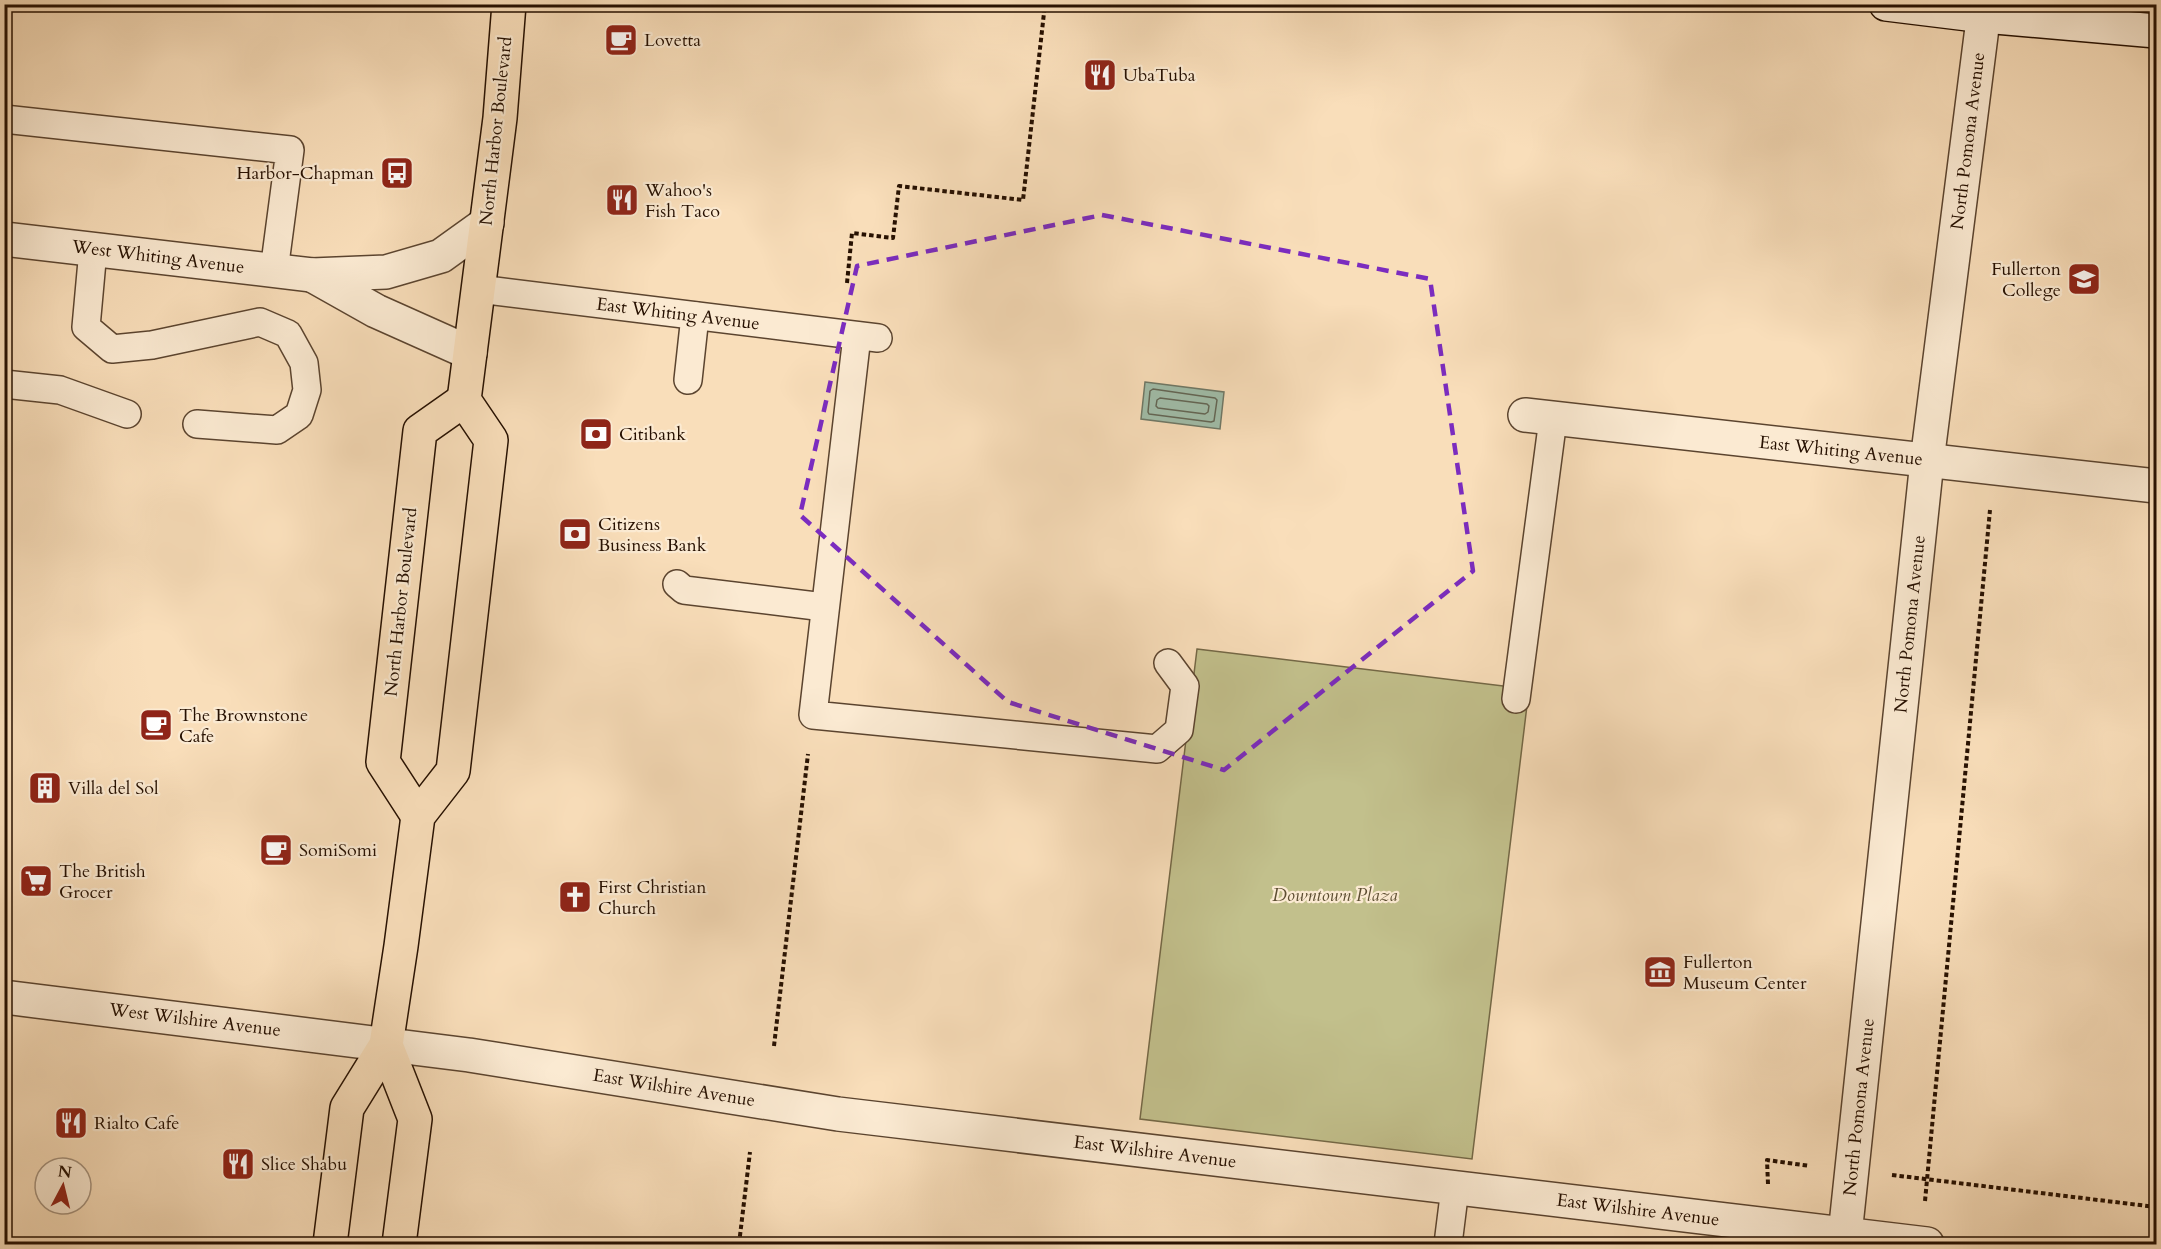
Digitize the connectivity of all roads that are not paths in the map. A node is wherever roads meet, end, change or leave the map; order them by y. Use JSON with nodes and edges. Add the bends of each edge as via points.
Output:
{"nodes":[{"id":1,"x":509,"y":4,"type":"edge"},
{"id":2,"x":1886,"y":4,"type":"edge"},
{"id":3,"x":1985,"y":10,"type":"edge"},
{"id":4,"x":2157,"y":31,"type":"edge"},
{"id":5,"x":4,"y":119,"type":"edge"},
{"id":6,"x":487,"y":223,"type":"junction"},
{"id":7,"x":4,"y":239,"type":"edge"},
{"id":8,"x":93,"y":250,"type":"junction"},
{"id":9,"x":273,"y":271,"type":"junction"},
{"id":10,"x":312,"y":275,"type":"junction"},
{"id":11,"x":478,"y":289,"type":"junction"},
{"id":12,"x":695,"y":316,"type":"junction"},
{"id":13,"x":470,"y":353,"type":"junction"},
{"id":14,"x":688,"y":381,"type":"dead end"},
{"id":15,"x":4,"y":384,"type":"edge"},
{"id":16,"x":464,"y":400,"type":"junction"},
{"id":17,"x":127,"y":414,"type":"dead end"},
{"id":18,"x":1539,"y":417,"type":"joint"},
{"id":19,"x":197,"y":424,"type":"dead end"},
{"id":20,"x":1927,"y":461,"type":"junction"},
{"id":21,"x":2157,"y":486,"type":"edge"},
{"id":22,"x":680,"y":587,"type":"dead end"},
{"id":23,"x":824,"y":607,"type":"junction"},
{"id":24,"x":1168,"y":663,"type":"dead end"},
{"id":25,"x":1516,"y":699,"type":"dead end"},
{"id":26,"x":418,"y":816,"type":"junction"},
{"id":27,"x":4,"y":997,"type":"edge"},
{"id":28,"x":386,"y":1045,"type":"junction"},
{"id":29,"x":1455,"y":1188,"type":"junction"},
{"id":30,"x":1845,"y":1240,"type":"edge"},
{"id":31,"x":1922,"y":1244,"type":"edge"},
{"id":32,"x":330,"y":1245,"type":"edge"},
{"id":33,"x":399,"y":1245,"type":"edge"},
{"id":34,"x":1448,"y":1245,"type":"edge"},
{"id":35,"x":1927,"y":1245,"type":"edge"}],
"edges":[{"from":1,"to":6,"type":"main road","name":"North Harbor Boulevard"},
{"from":2,"to":3,"type":"street"},
{"from":3,"to":4,"type":"street"},
{"from":3,"to":20,"type":"street","name":"North Pomona Avenue"},
{"from":5,"to":9,"type":"lane","via":[[290,150]]},
{"from":6,"to":10,"type":"street","name":"West Whiting Avenue","via":[[441,256],[386,272]]},
{"from":6,"to":11,"type":"main road","name":"North Harbor Boulevard"},
{"from":7,"to":8,"type":"street","name":"West Whiting Avenue"},
{"from":8,"to":9,"type":"street","name":"West Whiting Avenue"},
{"from":8,"to":19,"type":"lane","via":[[86,327],[112,348],[152,345],[260,322],[288,334],[304,363],[307,390],[299,415],[277,430]]},
{"from":9,"to":10,"type":"street","name":"West Whiting Avenue"},
{"from":10,"to":13,"type":"street","name":"West Whiting Avenue","via":[[376,311]]},
{"from":11,"to":12,"type":"lane","name":"East Whiting Avenue"},
{"from":11,"to":13,"type":"main road","name":"North Harbor Boulevard"},
{"from":12,"to":14,"type":"lane"},
{"from":12,"to":23,"type":"lane","name":"East Whiting Avenue","via":[[867,337]]},
{"from":13,"to":16,"type":"main road","name":"North Harbor Boulevard"},
{"from":15,"to":17,"type":"lane","via":[[60,390]]},
{"from":16,"to":26,"type":"main road","via":[[491,440],[453,771]]},
{"from":16,"to":26,"type":"main road","name":"North Harbor Boulevard","via":[[420,430],[418,442],[383,762]]},
{"from":18,"to":20,"type":"street","name":"East Whiting Avenue"},
{"from":18,"to":25,"type":"lane"},
{"from":20,"to":21,"type":"street","name":"East Whiting Avenue"},
{"from":20,"to":30,"type":"street","name":"North Pomona Avenue"},
{"from":22,"to":23,"type":"lane"},
{"from":23,"to":24,"type":"lane","via":[[813,715],[1156,749],[1179,729],[1185,686]]},
{"from":26,"to":28,"type":"main road"},
{"from":27,"to":28,"type":"street","name":"West Wilshire Avenue"},
{"from":28,"to":29,"type":"street","name":"East Wilshire Avenue","via":[[838,1114]]},
{"from":28,"to":32,"type":"main road","via":[[347,1108]]},
{"from":28,"to":33,"type":"main road","via":[[415,1119]]},
{"from":29,"to":30,"type":"street","name":"East Wilshire Avenue"},
{"from":29,"to":34,"type":"lane"},
{"from":30,"to":31,"type":"street","name":"East Wilshire Avenue"},
{"from":31,"to":35,"type":"street","name":"East Wilshire Avenue"}]}
